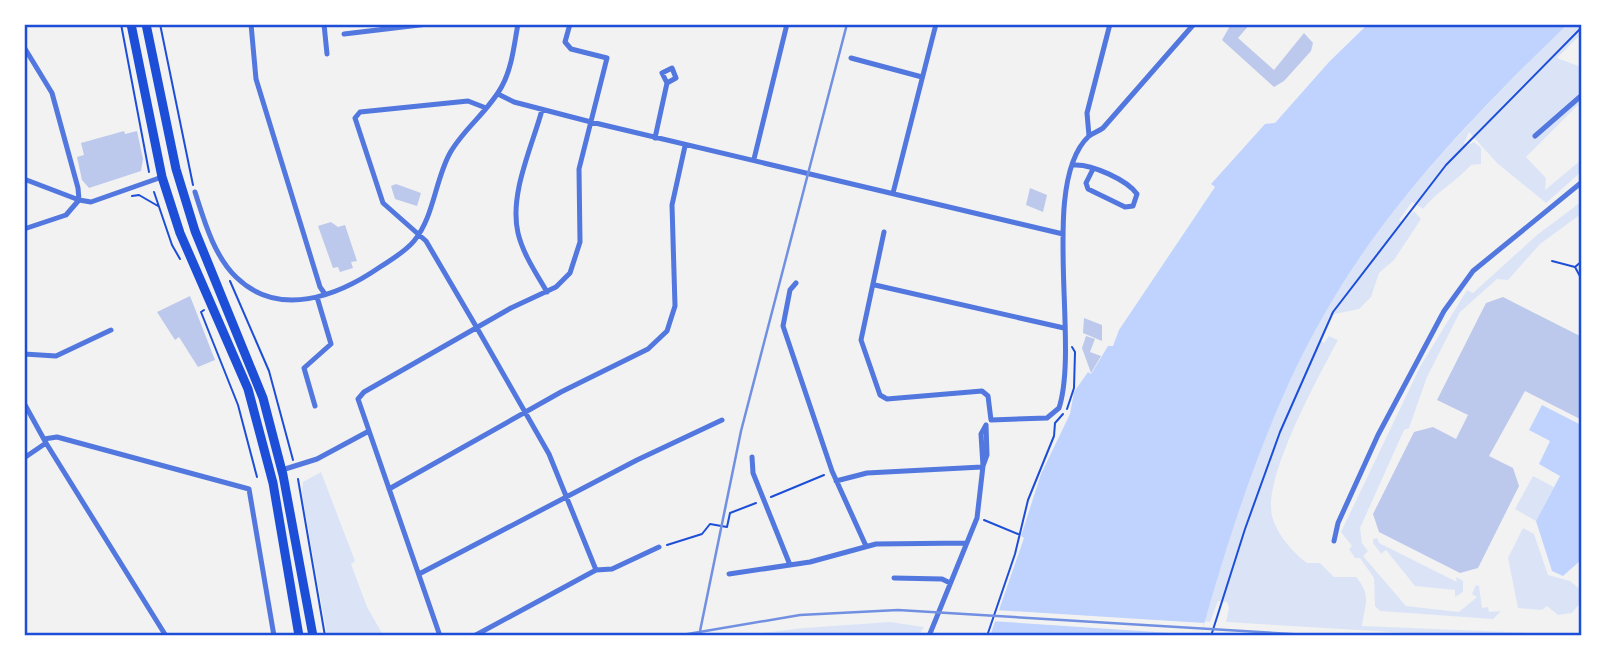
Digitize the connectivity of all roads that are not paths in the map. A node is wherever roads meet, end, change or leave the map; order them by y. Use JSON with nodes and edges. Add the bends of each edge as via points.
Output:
{"nodes":[{"id":1,"x":131,"y":24,"type":"edge"},
{"id":2,"x":146,"y":24,"type":"edge"},
{"id":3,"x":251,"y":24,"type":"edge"},
{"id":4,"x":324,"y":24,"type":"edge"},
{"id":5,"x":428,"y":24,"type":"edge"},
{"id":6,"x":518,"y":24,"type":"edge"},
{"id":7,"x":570,"y":24,"type":"edge"},
{"id":8,"x":787,"y":24,"type":"edge"},
{"id":9,"x":936,"y":24,"type":"edge"},
{"id":10,"x":1110,"y":24,"type":"edge"},
{"id":11,"x":1194,"y":24,"type":"edge"},
{"id":12,"x":344,"y":34,"type":"dead end"},
{"id":13,"x":24,"y":47,"type":"edge"},
{"id":14,"x":327,"y":54,"type":"dead end"},
{"id":15,"x":851,"y":58,"type":"dead end"},
{"id":16,"x":922,"y":77,"type":"junction"},
{"id":17,"x":667,"y":83,"type":"dead end"},
{"id":18,"x":498,"y":94,"type":"junction"},
{"id":19,"x":1581,"y":96,"type":"edge"},
{"id":20,"x":486,"y":107,"type":"junction"},
{"id":21,"x":542,"y":110,"type":"junction"},
{"id":22,"x":591,"y":122,"type":"junction"},
{"id":23,"x":1089,"y":136,"type":"junction"},
{"id":24,"x":1535,"y":136,"type":"dead end"},
{"id":25,"x":655,"y":138,"type":"junction"},
{"id":26,"x":685,"y":146,"type":"junction"},
{"id":27,"x":754,"y":159,"type":"junction"},
{"id":28,"x":1074,"y":165,"type":"junction"},
{"id":29,"x":1093,"y":169,"type":"junction"},
{"id":30,"x":163,"y":177,"type":"junction"},
{"id":31,"x":24,"y":179,"type":"edge"},
{"id":32,"x":1581,"y":182,"type":"edge"},
{"id":33,"x":195,"y":192,"type":"road end"},
{"id":34,"x":893,"y":193,"type":"junction"},
{"id":35,"x":79,"y":200,"type":"junction"},
{"id":36,"x":24,"y":229,"type":"edge"},
{"id":37,"x":884,"y":232,"type":"dead end"},
{"id":38,"x":419,"y":234,"type":"junction"},
{"id":39,"x":1063,"y":234,"type":"junction"},
{"id":40,"x":796,"y":283,"type":"dead end"},
{"id":41,"x":875,"y":285,"type":"junction"},
{"id":42,"x":547,"y":292,"type":"junction"},
{"id":43,"x":326,"y":294,"type":"junction"},
{"id":44,"x":317,"y":297,"type":"junction"},
{"id":45,"x":477,"y":328,"type":"junction"},
{"id":46,"x":111,"y":330,"type":"dead end"},
{"id":47,"x":1064,"y":331,"type":"junction"},
{"id":48,"x":24,"y":354,"type":"edge"},
{"id":49,"x":24,"y":403,"type":"edge"},
{"id":50,"x":315,"y":406,"type":"dead end"},
{"id":51,"x":525,"y":412,"type":"junction"},
{"id":52,"x":722,"y":420,"type":"dead end"},
{"id":53,"x":988,"y":423,"type":"junction"},
{"id":54,"x":369,"y":431,"type":"junction"},
{"id":55,"x":45,"y":441,"type":"junction"},
{"id":56,"x":752,"y":457,"type":"dead end"},
{"id":57,"x":24,"y":458,"type":"edge"},
{"id":58,"x":982,"y":467,"type":"junction"},
{"id":59,"x":283,"y":472,"type":"junction"},
{"id":60,"x":836,"y":481,"type":"junction"},
{"id":61,"x":389,"y":489,"type":"junction"},
{"id":62,"x":566,"y":498,"type":"junction"},
{"id":63,"x":1334,"y":541,"type":"dead end"},
{"id":64,"x":967,"y":543,"type":"junction"},
{"id":65,"x":866,"y":546,"type":"junction"},
{"id":66,"x":659,"y":547,"type":"road end"},
{"id":67,"x":790,"y":565,"type":"junction"},
{"id":68,"x":596,"y":570,"type":"junction"},
{"id":69,"x":729,"y":574,"type":"dead end"},
{"id":70,"x":419,"y":575,"type":"junction"},
{"id":71,"x":894,"y":578,"type":"dead end"},
{"id":72,"x":950,"y":583,"type":"junction"},
{"id":73,"x":166,"y":635,"type":"edge"},
{"id":74,"x":274,"y":635,"type":"edge"},
{"id":75,"x":299,"y":635,"type":"edge"},
{"id":76,"x":313,"y":635,"type":"edge"},
{"id":77,"x":440,"y":635,"type":"edge"},
{"id":78,"x":474,"y":635,"type":"edge"},
{"id":79,"x":929,"y":635,"type":"edge"}],
"edges":[{"from":1,"to":30,"type":"highway"},
{"from":2,"to":59,"type":"highway","via":[[176,169],[195,231],[263,398]]},
{"from":3,"to":43,"type":"street","via":[[256,79],[320,287]]},
{"from":4,"to":14,"type":"street"},
{"from":5,"to":12,"type":"street"},
{"from":6,"to":18,"type":"street"},
{"from":7,"to":22,"type":"street","via":[[565,42],[571,49],[607,58]]},
{"from":8,"to":27,"type":"street"},
{"from":9,"to":16,"type":"street"},
{"from":10,"to":23,"type":"street","via":[[1087,113]]},
{"from":11,"to":23,"type":"street","via":[[1103,128]]},
{"from":13,"to":35,"type":"street","via":[[52,93]]},
{"from":15,"to":16,"type":"street"},
{"from":16,"to":34,"type":"street"},
{"from":17,"to":25,"type":"street"},
{"from":18,"to":20,"type":"street"},
{"from":18,"to":21,"type":"street"},
{"from":19,"to":24,"type":"street"},
{"from":20,"to":38,"type":"street","via":[[450,154]]},
{"from":20,"to":38,"type":"street","via":[[468,101],[355,115],[383,203]]},
{"from":21,"to":22,"type":"street"},
{"from":21,"to":42,"type":"street","via":[[516,218],[525,253]]},
{"from":22,"to":25,"type":"street"},
{"from":22,"to":42,"type":"street","via":[[578,178],[578,253],[566,277]]},
{"from":23,"to":28,"type":"street"},
{"from":25,"to":26,"type":"street"},
{"from":26,"to":27,"type":"street"},
{"from":26,"to":51,"type":"street","via":[[672,205],[676,298],[670,325],[643,353]]},
{"from":27,"to":34,"type":"street"},
{"from":28,"to":29,"type":"street"},
{"from":28,"to":39,"type":"street"},
{"from":29,"to":29,"type":"street","via":[[1132,187],[1137,194],[1133,206],[1125,207],[1088,189]]},
{"from":30,"to":35,"type":"street","via":[[91,202]]},
{"from":30,"to":75,"type":"highway","via":[[192,262],[248,389],[273,483]]},
{"from":31,"to":35,"type":"street"},
{"from":32,"to":63,"type":"street","via":[[1473,271],[1444,311],[1353,488]]},
{"from":33,"to":44,"type":"street","via":[[227,267],[246,286],[272,298]]},
{"from":34,"to":39,"type":"street"},
{"from":35,"to":36,"type":"street","via":[[66,215]]},
{"from":37,"to":41,"type":"street"},
{"from":38,"to":43,"type":"street","via":[[369,275]]},
{"from":38,"to":45,"type":"street"},
{"from":39,"to":47,"type":"street"},
{"from":40,"to":60,"type":"street","via":[[790,289],[783,326]]},
{"from":41,"to":47,"type":"street"},
{"from":41,"to":53,"type":"street","via":[[861,340],[881,397],[982,391],[988,396]]},
{"from":42,"to":45,"type":"street"},
{"from":43,"to":44,"type":"street"},
{"from":44,"to":50,"type":"street","via":[[331,345],[304,368]]},
{"from":45,"to":51,"type":"street"},
{"from":45,"to":54,"type":"street","via":[[359,397]]},
{"from":46,"to":48,"type":"street","via":[[56,356]]},
{"from":47,"to":53,"type":"street","via":[[1064,380],[1056,413]]},
{"from":49,"to":55,"type":"street"},
{"from":51,"to":61,"type":"street"},
{"from":51,"to":62,"type":"street","via":[[549,454]]},
{"from":52,"to":62,"type":"street"},
{"from":53,"to":58,"type":"street","via":[[981,435]]},
{"from":54,"to":59,"type":"street"},
{"from":54,"to":61,"type":"street"},
{"from":55,"to":57,"type":"street"},
{"from":55,"to":73,"type":"street"},
{"from":55,"to":74,"type":"street","via":[[66,439],[249,489]]},
{"from":56,"to":67,"type":"street","via":[[753,473]]},
{"from":58,"to":60,"type":"street","via":[[867,473]]},
{"from":58,"to":64,"type":"street","via":[[979,508]]},
{"from":59,"to":76,"type":"highway"},
{"from":60,"to":65,"type":"street"},
{"from":61,"to":70,"type":"street"},
{"from":62,"to":68,"type":"street"},
{"from":62,"to":70,"type":"street"},
{"from":64,"to":65,"type":"street"},
{"from":64,"to":72,"type":"street"},
{"from":65,"to":67,"type":"street"},
{"from":66,"to":68,"type":"street","via":[[612,569]]},
{"from":67,"to":69,"type":"street"},
{"from":68,"to":78,"type":"street"},
{"from":70,"to":77,"type":"street"},
{"from":71,"to":72,"type":"street"},
{"from":72,"to":79,"type":"street"}]}
